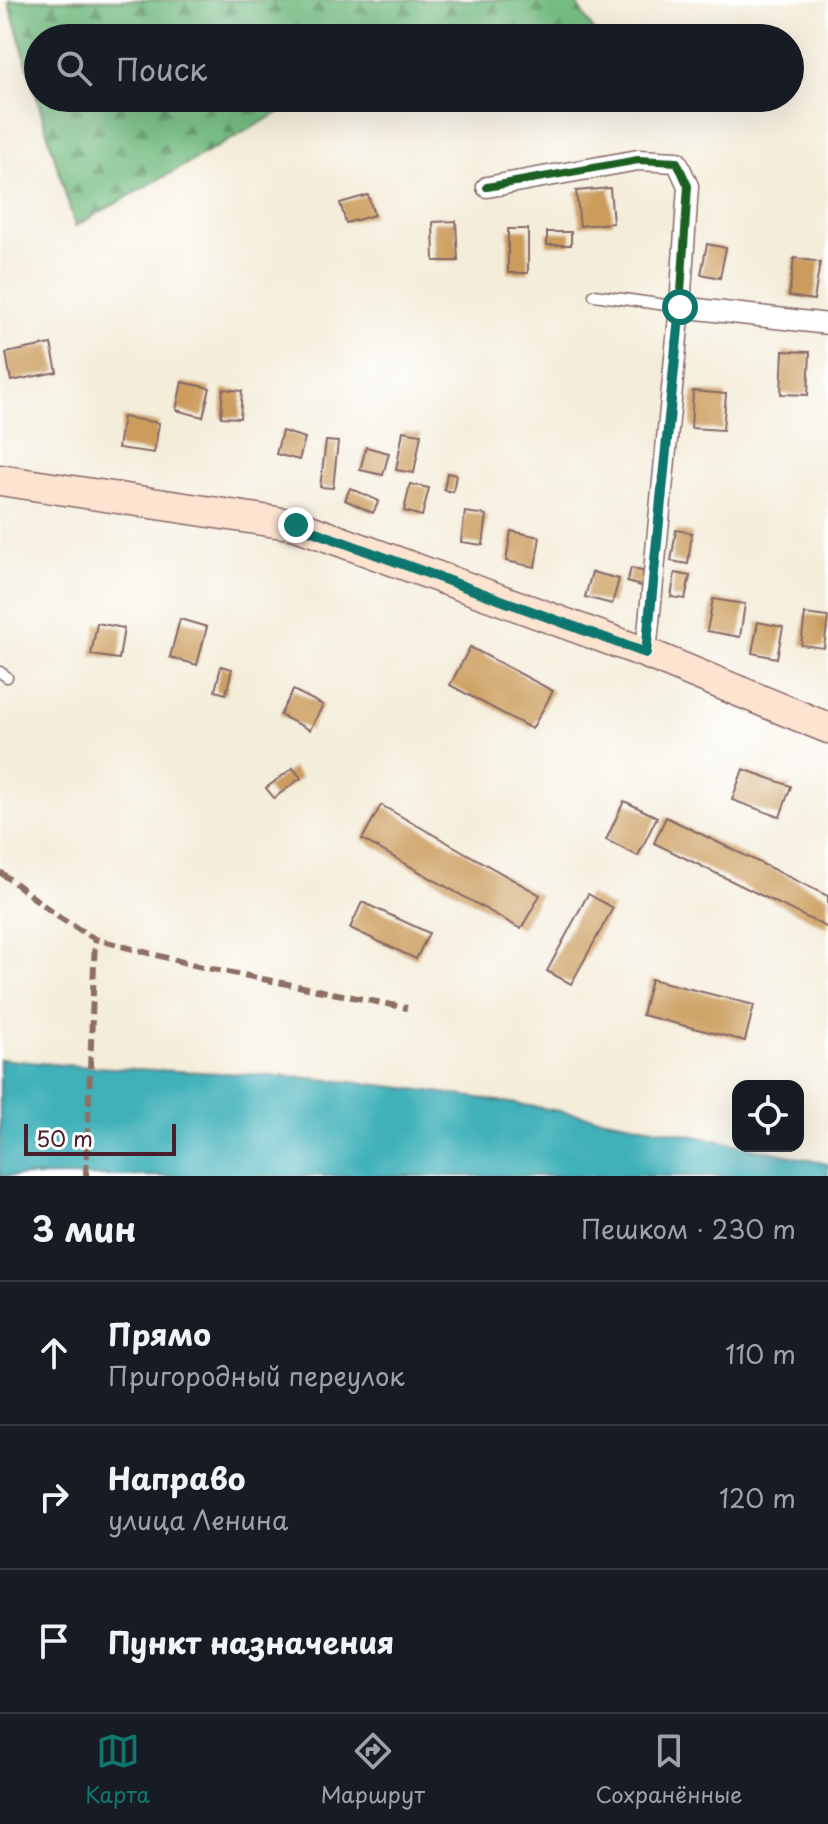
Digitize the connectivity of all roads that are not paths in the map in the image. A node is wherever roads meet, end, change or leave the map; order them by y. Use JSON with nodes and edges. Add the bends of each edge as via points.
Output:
{"nodes":[{"id":1,"x":487,"y":187,"type":"dead end"},
{"id":2,"x":594,"y":295,"type":"dead end"},
{"id":3,"x":680,"y":307,"type":"junction"},
{"id":4,"x":828,"y":324,"type":"edge"},
{"id":5,"x":0,"y":480,"type":"edge"},
{"id":6,"x":646,"y":653,"type":"junction"},
{"id":7,"x":828,"y":728,"type":"edge"}],
"edges":[{"from":1,"to":3,"type":"street","via":[[638,160],[677,162],[688,186]]},
{"from":2,"to":3,"type":"lane"},
{"from":3,"to":4,"type":"street"},
{"from":3,"to":6,"type":"street"},
{"from":5,"to":6,"type":"main road","via":[[296,525]]},
{"from":6,"to":7,"type":"main road"}]}
